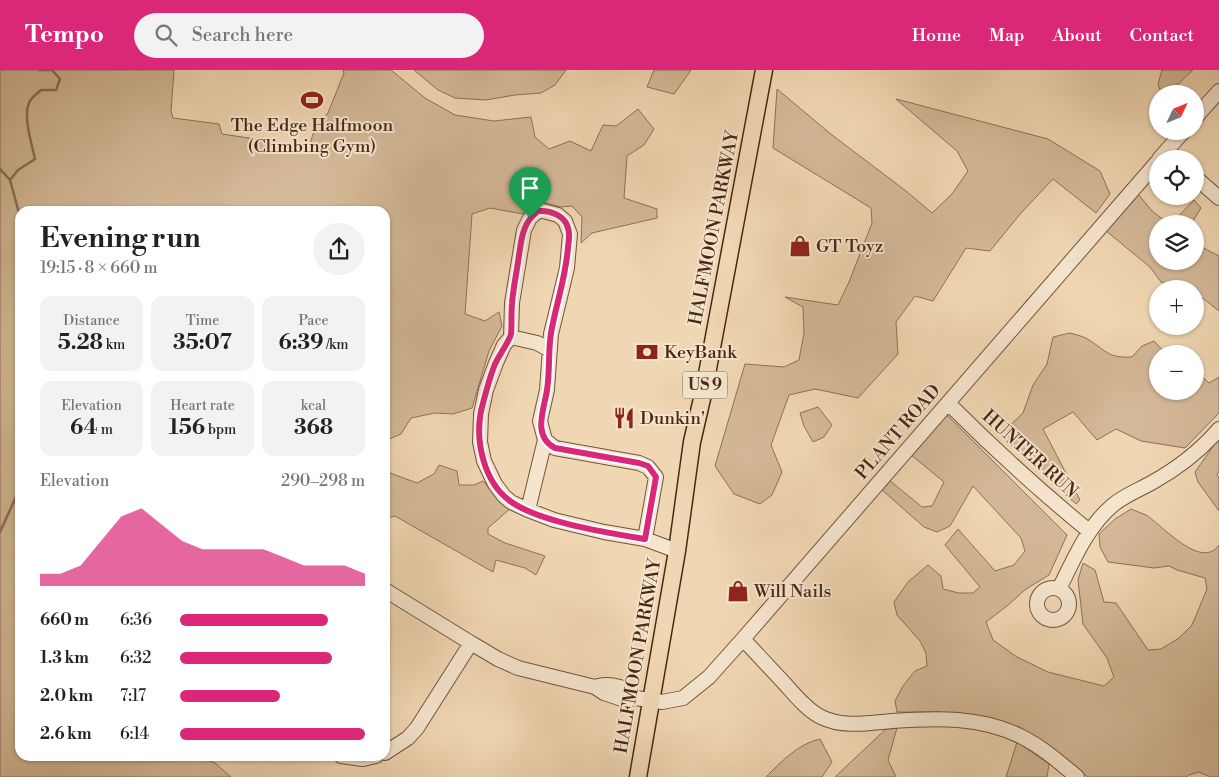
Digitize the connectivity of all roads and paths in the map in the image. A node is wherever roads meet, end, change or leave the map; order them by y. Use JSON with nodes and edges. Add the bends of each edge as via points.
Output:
{"nodes":[{"id":1,"x":764,"y":70,"type":"edge"},
{"id":2,"x":1219,"y":91,"type":"edge"},
{"id":3,"x":1204,"y":108,"type":"edge"},
{"id":4,"x":1177,"y":140,"type":"edge"},
{"id":5,"x":1169,"y":150,"type":"edge"},
{"id":6,"x":1149,"y":174,"type":"edge"},
{"id":7,"x":1204,"y":185,"type":"edge"},
{"id":8,"x":1219,"y":198,"type":"edge"},
{"id":9,"x":510,"y":337,"type":"junction"},
{"id":10,"x":550,"y":350,"type":"junction"},
{"id":11,"x":948,"y":403,"type":"junction"},
{"id":12,"x":1219,"y":429,"type":"edge"},
{"id":13,"x":545,"y":440,"type":"junction"},
{"id":14,"x":528,"y":510,"type":"junction"},
{"id":15,"x":1089,"y":531,"type":"junction"},
{"id":16,"x":645,"y":539,"type":"junction"},
{"id":17,"x":677,"y":551,"type":"junction"},
{"id":18,"x":1059,"y":589,"type":"dead end"},
{"id":19,"x":390,"y":593,"type":"edge"},
{"id":20,"x":743,"y":639,"type":"junction"},
{"id":21,"x":471,"y":643,"type":"junction"},
{"id":22,"x":643,"y":700,"type":"junction"},
{"id":23,"x":390,"y":750,"type":"edge"},
{"id":24,"x":638,"y":777,"type":"edge"},
{"id":25,"x":1077,"y":777,"type":"edge"}],
"edges":[{"from":1,"to":17,"type":"main road","name":"HALFMOON PARKWAY","number":"US 9","via":[[692,442]]},
{"from":2,"to":3,"type":"street"},
{"from":4,"to":5,"type":"street","name":"PLANT ROAD"},
{"from":6,"to":11,"type":"street","name":"PLANT ROAD"},
{"from":7,"to":8,"type":"street"},
{"from":9,"to":10,"type":"street","via":[[537,342]]},
{"from":9,"to":10,"type":"street","via":[[524,230],[538,211],[558,215],[565,220],[570,234],[567,268]]},
{"from":9,"to":14,"type":"street","via":[[486,390],[480,442],[484,461],[495,484],[511,502]]},
{"from":10,"to":13,"type":"street","via":[[547,390],[540,421]]},
{"from":11,"to":15,"type":"street","name":"HUNTER RUN"},
{"from":11,"to":20,"type":"street","name":"PLANT ROAD"},
{"from":12,"to":15,"type":"street","via":[[1189,458],[1113,504]]},
{"from":13,"to":14,"type":"street"},
{"from":13,"to":16,"type":"street","via":[[555,448],[648,466],[656,477]]},
{"from":14,"to":16,"type":"street","via":[[554,520]]},
{"from":15,"to":18,"type":"street"},
{"from":16,"to":17,"type":"street"},
{"from":17,"to":22,"type":"main road","name":"HALFMOON PARKWAY","number":"US 9"},
{"from":19,"to":21,"type":"street","name":"PLANT ROAD"},
{"from":20,"to":22,"type":"street","name":"PLANT ROAD","via":[[691,693],[675,701]]},
{"from":20,"to":25,"type":"street","via":[[821,717],[858,724],[929,719],[985,724],[1021,736]]},
{"from":21,"to":22,"type":"street","name":"PLANT ROAD","via":[[518,668],[595,688],[626,700]]},
{"from":21,"to":23,"type":"street","via":[[417,728]]},
{"from":22,"to":24,"type":"main road","name":"HALFMOON PARKWAY","number":"US 9"}]}
